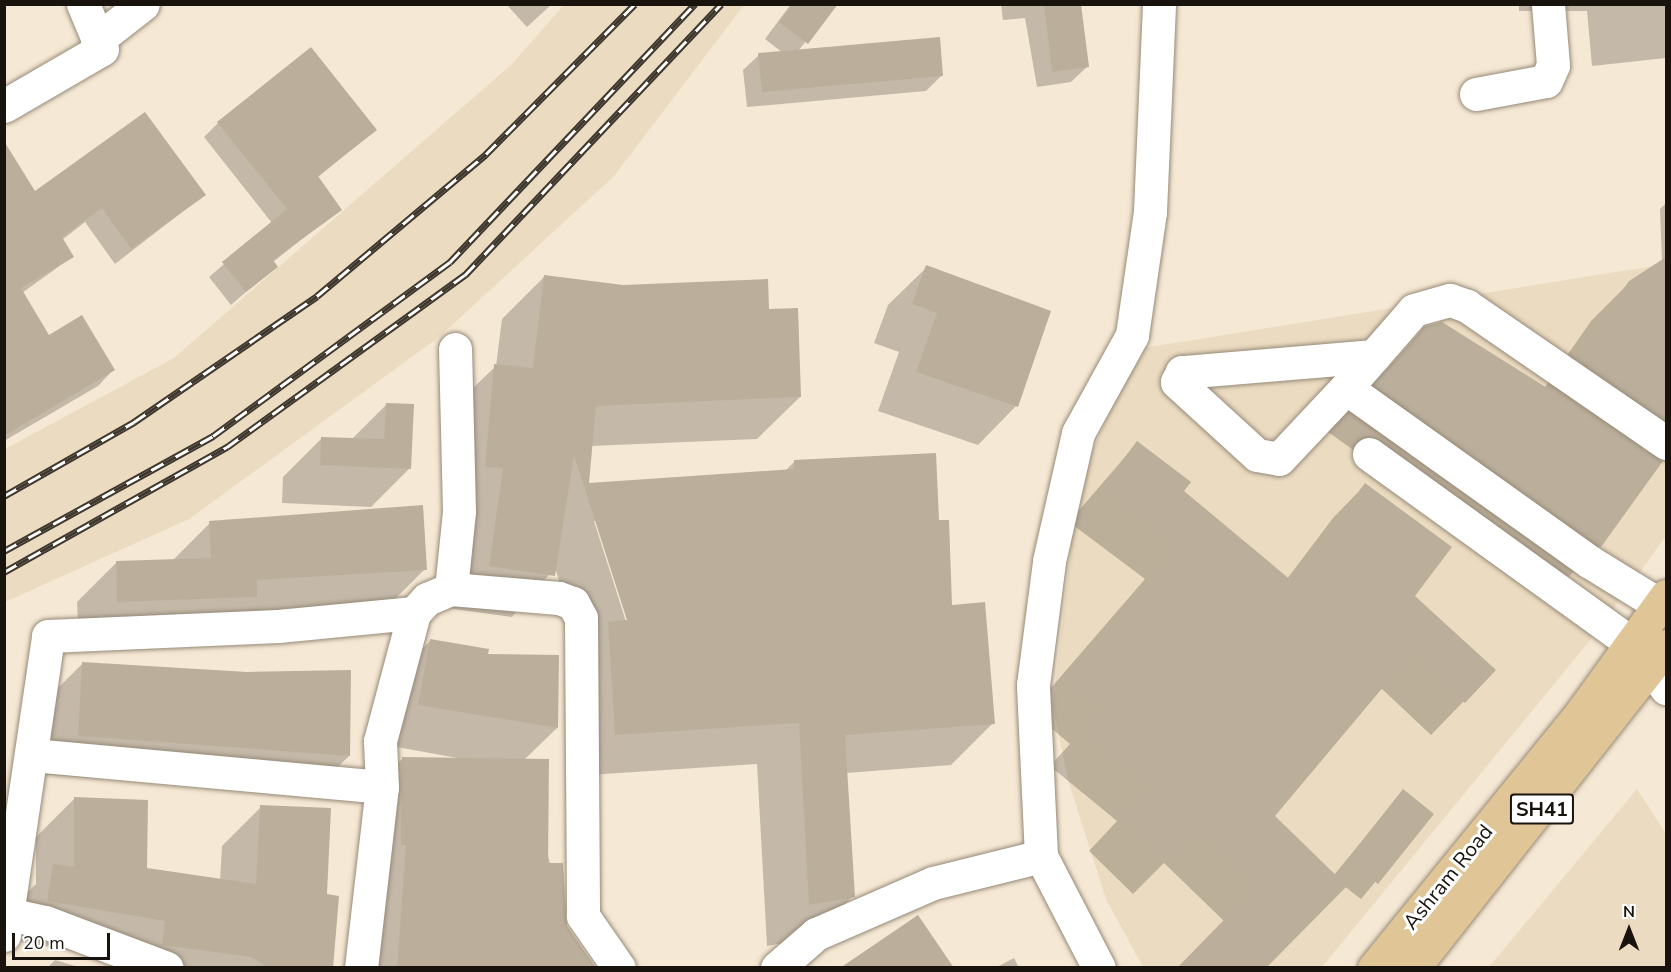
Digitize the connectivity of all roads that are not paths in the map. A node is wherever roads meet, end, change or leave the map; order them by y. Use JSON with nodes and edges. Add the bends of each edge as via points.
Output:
{"nodes":[{"id":1,"x":82,"y":4,"type":"edge"},
{"id":2,"x":143,"y":4,"type":"edge"},
{"id":3,"x":1158,"y":4,"type":"edge"},
{"id":4,"x":1548,"y":4,"type":"edge"},
{"id":5,"x":97,"y":40,"type":"junction"},
{"id":6,"x":1476,"y":94,"type":"dead end"},
{"id":7,"x":4,"y":106,"type":"edge"},
{"id":8,"x":455,"y":349,"type":"dead end"},
{"id":9,"x":1374,"y":356,"type":"junction"},
{"id":10,"x":1346,"y":388,"type":"junction"},
{"id":11,"x":1666,"y":443,"type":"edge"},
{"id":12,"x":1369,"y":454,"type":"dead end"},
{"id":13,"x":451,"y":589,"type":"junction"},
{"id":14,"x":1663,"y":601,"type":"edge"},
{"id":15,"x":414,"y":613,"type":"junction"},
{"id":16,"x":1655,"y":661,"type":"edge"},
{"id":17,"x":32,"y":755,"type":"junction"},
{"id":18,"x":382,"y":787,"type":"junction"},
{"id":19,"x":1041,"y":856,"type":"junction"},
{"id":20,"x":6,"y":920,"type":"edge"},
{"id":21,"x":167,"y":968,"type":"edge"},
{"id":22,"x":361,"y":968,"type":"edge"},
{"id":23,"x":619,"y":968,"type":"edge"},
{"id":24,"x":777,"y":968,"type":"edge"},
{"id":25,"x":1099,"y":968,"type":"edge"},
{"id":26,"x":1374,"y":968,"type":"edge"},
{"id":27,"x":1413,"y":968,"type":"edge"}],
"edges":[{"from":1,"to":5,"type":"street"},
{"from":2,"to":5,"type":"street"},
{"from":3,"to":19,"type":"street","via":[[1150,211],[1132,335],[1078,433],[1049,561],[1033,685]]},
{"from":4,"to":6,"type":"street","via":[[1553,65],[1546,81]]},
{"from":5,"to":7,"type":"street","via":[[102,50]]},
{"from":8,"to":13,"type":"street","via":[[459,512]]},
{"from":9,"to":10,"type":"street"},
{"from":9,"to":10,"type":"street","via":[[1178,376],[1180,388],[1257,455],[1270,460],[1287,454]]},
{"from":9,"to":11,"type":"street","via":[[1420,305],[1450,300],[1467,306]]},
{"from":10,"to":14,"type":"street","via":[[1590,562]]},
{"from":12,"to":16,"type":"street"},
{"from":13,"to":15,"type":"street","via":[[427,599]]},
{"from":13,"to":23,"type":"street","via":[[559,598],[573,603],[581,618],[584,916]]},
{"from":14,"to":16,"type":"main road","name":"Ashram Road"},
{"from":15,"to":17,"type":"street","via":[[278,626],[48,636]]},
{"from":15,"to":18,"type":"street","via":[[380,741]]},
{"from":16,"to":26,"type":"main road","name":"Ashram Road"},
{"from":16,"to":27,"type":"main road","name":"Ashram Road","number":"SH41"},
{"from":17,"to":18,"type":"street"},
{"from":17,"to":20,"type":"street"},
{"from":18,"to":22,"type":"street"},
{"from":19,"to":24,"type":"street","via":[[933,883],[816,934]]},
{"from":19,"to":25,"type":"street"},
{"from":20,"to":21,"type":"street"}]}
